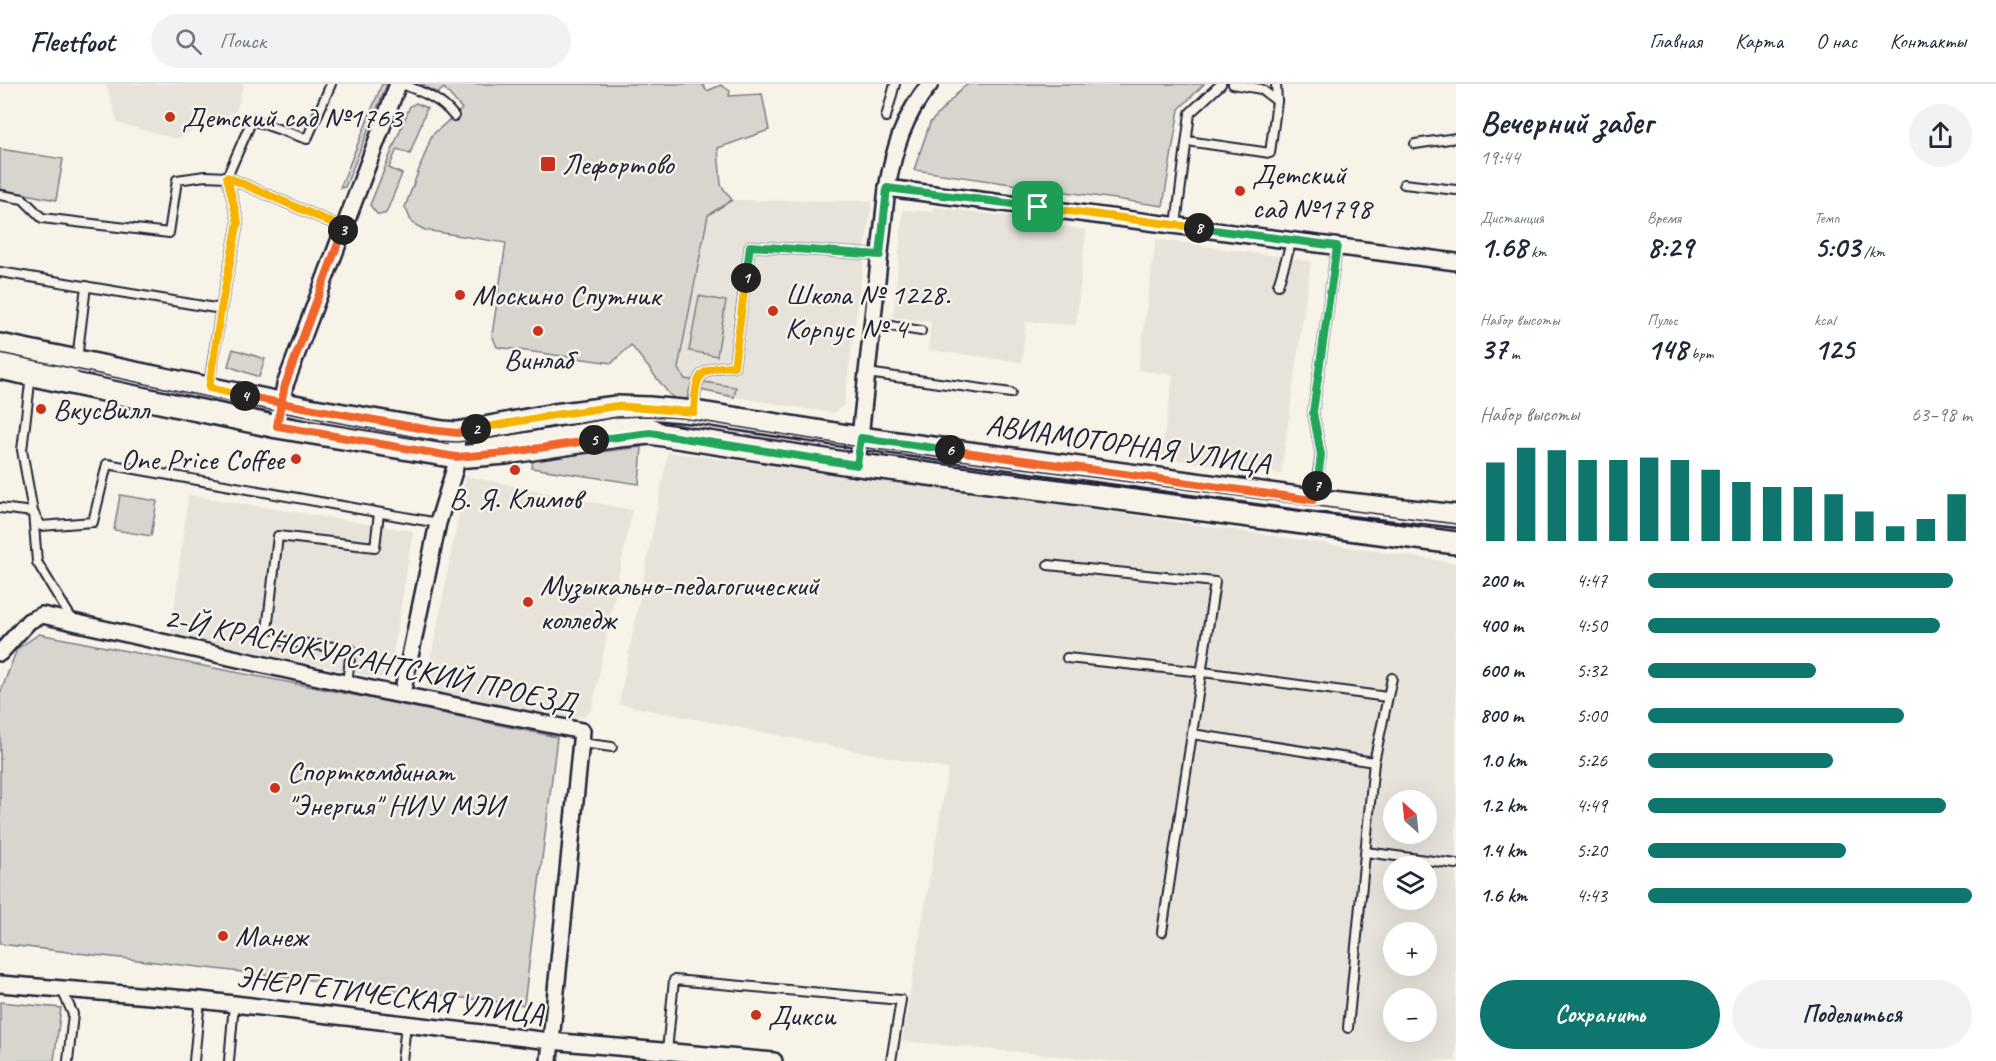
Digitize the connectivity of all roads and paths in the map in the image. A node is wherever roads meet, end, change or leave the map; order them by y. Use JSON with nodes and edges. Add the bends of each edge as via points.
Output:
{"nodes":[{"id":1,"x":331,"y":84,"type":"edge"},
{"id":2,"x":400,"y":84,"type":"edge"},
{"id":3,"x":895,"y":84,"type":"edge"},
{"id":4,"x":930,"y":84,"type":"edge"},
{"id":5,"x":1221,"y":84,"type":"edge"},
{"id":6,"x":1233,"y":84,"type":"edge"},
{"id":7,"x":1276,"y":84,"type":"edge"},
{"id":8,"x":1277,"y":101,"type":"junction"},
{"id":9,"x":454,"y":116,"type":"dead end"},
{"id":10,"x":886,"y":117,"type":"dead end"},
{"id":11,"x":1456,"y":138,"type":"edge"},
{"id":12,"x":1187,"y":141,"type":"junction"},
{"id":13,"x":1415,"y":144,"type":"dead end"},
{"id":14,"x":227,"y":177,"type":"junction"},
{"id":15,"x":1404,"y":184,"type":"dead end"},
{"id":16,"x":887,"y":188,"type":"junction"},
{"id":17,"x":1456,"y":190,"type":"edge"},
{"id":18,"x":0,"y":195,"type":"edge"},
{"id":19,"x":1176,"y":225,"type":"junction"},
{"id":20,"x":344,"y":228,"type":"junction"},
{"id":21,"x":1292,"y":240,"type":"junction"},
{"id":22,"x":1337,"y":246,"type":"junction"},
{"id":23,"x":880,"y":255,"type":"junction"},
{"id":24,"x":1456,"y":262,"type":"edge"},
{"id":25,"x":0,"y":272,"type":"edge"},
{"id":26,"x":1278,"y":285,"type":"dead end"},
{"id":27,"x":86,"y":286,"type":"junction"},
{"id":28,"x":221,"y":309,"type":"junction"},
{"id":29,"x":873,"y":323,"type":"junction"},
{"id":30,"x":921,"y":331,"type":"dead end"},
{"id":31,"x":0,"y":345,"type":"edge"},
{"id":32,"x":0,"y":357,"type":"edge"},
{"id":33,"x":77,"y":360,"type":"junction"},
{"id":34,"x":0,"y":368,"type":"edge"},
{"id":35,"x":867,"y":373,"type":"junction"},
{"id":36,"x":31,"y":375,"type":"junction"},
{"id":37,"x":84,"y":386,"type":"junction"},
{"id":38,"x":209,"y":388,"type":"junction"},
{"id":39,"x":1011,"y":393,"type":"dead end"},
{"id":40,"x":281,"y":403,"type":"junction"},
{"id":41,"x":694,"y":412,"type":"junction"},
{"id":42,"x":277,"y":426,"type":"junction"},
{"id":43,"x":458,"y":433,"type":"junction"},
{"id":44,"x":683,"y":438,"type":"junction"},
{"id":45,"x":861,"y":438,"type":"junction"},
{"id":46,"x":456,"y":457,"type":"junction"},
{"id":47,"x":857,"y":465,"type":"junction"},
{"id":48,"x":1313,"y":500,"type":"junction"},
{"id":49,"x":0,"y":508,"type":"edge"},
{"id":50,"x":33,"y":512,"type":"junction"},
{"id":51,"x":379,"y":513,"type":"junction"},
{"id":52,"x":1456,"y":516,"type":"edge"},
{"id":53,"x":438,"y":523,"type":"junction"},
{"id":54,"x":1456,"y":543,"type":"edge"},
{"id":55,"x":1048,"y":565,"type":"dead end"},
{"id":56,"x":74,"y":622,"type":"junction"},
{"id":57,"x":0,"y":653,"type":"edge"},
{"id":58,"x":1066,"y":658,"type":"dead end"},
{"id":59,"x":1203,"y":672,"type":"junction"},
{"id":60,"x":1392,"y":678,"type":"dead end"},
{"id":61,"x":347,"y":684,"type":"junction"},
{"id":62,"x":402,"y":694,"type":"junction"},
{"id":63,"x":1387,"y":697,"type":"junction"},
{"id":64,"x":1192,"y":734,"type":"junction"},
{"id":65,"x":581,"y":742,"type":"junction"},
{"id":66,"x":612,"y":747,"type":"dead end"},
{"id":67,"x":1374,"y":762,"type":"junction"},
{"id":68,"x":1366,"y":852,"type":"junction"},
{"id":69,"x":1456,"y":864,"type":"edge"},
{"id":70,"x":1162,"y":932,"type":"dead end"},
{"id":71,"x":0,"y":984,"type":"edge"},
{"id":72,"x":62,"y":990,"type":"junction"},
{"id":73,"x":200,"y":1000,"type":"junction"},
{"id":74,"x":234,"y":1004,"type":"junction"},
{"id":75,"x":406,"y":1024,"type":"junction"},
{"id":76,"x":1348,"y":1028,"type":"dead end"},
{"id":77,"x":550,"y":1041,"type":"junction"},
{"id":78,"x":667,"y":1051,"type":"junction"},
{"id":79,"x":718,"y":1058,"type":"edge"},
{"id":80,"x":68,"y":1061,"type":"edge"},
{"id":81,"x":194,"y":1061,"type":"edge"},
{"id":82,"x":229,"y":1061,"type":"edge"},
{"id":83,"x":402,"y":1061,"type":"edge"},
{"id":84,"x":549,"y":1061,"type":"edge"},
{"id":85,"x":774,"y":1061,"type":"edge"},
{"id":86,"x":891,"y":1061,"type":"edge"}],
"edges":[{"from":1,"to":14,"type":"lane","via":[[307,139],[252,120]]},
{"from":2,"to":9,"type":"lane","via":[[435,98]]},
{"from":2,"to":20,"type":"street"},
{"from":3,"to":10,"type":"lane"},
{"from":4,"to":16,"type":"street","via":[[897,139]]},
{"from":5,"to":12,"type":"lane","via":[[1190,112]]},
{"from":6,"to":8,"type":"lane","via":[[1261,89]]},
{"from":7,"to":8,"type":"lane"},
{"from":8,"to":12,"type":"lane","via":[[1270,153]]},
{"from":11,"to":13,"type":"lane"},
{"from":12,"to":19,"type":"lane"},
{"from":14,"to":18,"type":"lane","via":[[177,180],[169,233],[42,218],[23,199]]},
{"from":14,"to":20,"type":"lane"},
{"from":14,"to":28,"type":"lane","via":[[238,222]]},
{"from":15,"to":17,"type":"lane"},
{"from":16,"to":19,"type":"street"},
{"from":16,"to":23,"type":"street"},
{"from":19,"to":21,"type":"street"},
{"from":20,"to":40,"type":"street"},
{"from":21,"to":22,"type":"street"},
{"from":21,"to":26,"type":"lane"},
{"from":22,"to":24,"type":"street"},
{"from":22,"to":48,"type":"lane","via":[[1313,412],[1321,455]]},
{"from":23,"to":29,"type":"street"},
{"from":23,"to":41,"type":"lane","via":[[750,246],[734,366],[718,367],[700,376],[695,385]]},
{"from":25,"to":27,"type":"lane"},
{"from":27,"to":28,"type":"lane"},
{"from":27,"to":33,"type":"lane"},
{"from":28,"to":38,"type":"lane"},
{"from":29,"to":30,"type":"lane"},
{"from":29,"to":35,"type":"street"},
{"from":31,"to":33,"type":"main road","name":"АВИАМОТОРНАЯ УЛИЦА"},
{"from":32,"to":37,"type":"lane","via":[[69,371]]},
{"from":33,"to":38,"type":"main road","name":"АВИАМОТОРНАЯ УЛИЦА"},
{"from":34,"to":36,"type":"main road","name":"АВИАМОТОРНАЯ УЛИЦА"},
{"from":35,"to":39,"type":"lane"},
{"from":35,"to":45,"type":"street"},
{"from":36,"to":37,"type":"main road","name":"АВИАМОТОРНАЯ УЛИЦА"},
{"from":36,"to":50,"type":"lane","via":[[22,450]]},
{"from":37,"to":42,"type":"main road","name":"АВИАМОТОРНАЯ УЛИЦА"},
{"from":38,"to":40,"type":"main road","name":"АВИАМОТОРНАЯ УЛИЦА"},
{"from":40,"to":42,"type":"street"},
{"from":40,"to":43,"type":"main road","name":"АВИАМОТОРНАЯ УЛИЦА"},
{"from":41,"to":43,"type":"main road","name":"АВИАМОТОРНАЯ УЛИЦА","via":[[617,406]]},
{"from":41,"to":45,"type":"main road","name":"АВИАМОТОРНАЯ УЛИЦА"},
{"from":42,"to":46,"type":"main road","name":"АВИАМОТОРНАЯ УЛИЦА"},
{"from":43,"to":46,"type":"street"},
{"from":44,"to":46,"type":"main road","name":"АВИАМОТОРНАЯ УЛИЦА","via":[[650,433]]},
{"from":44,"to":46,"type":"lane","via":[[647,420],[618,422],[472,446]]},
{"from":44,"to":47,"type":"main road","name":"АВИАМОТОРНАЯ УЛИЦА"},
{"from":45,"to":47,"type":"street"},
{"from":45,"to":48,"type":"main road","name":"АВИАМОТОРНАЯ УЛИЦА"},
{"from":46,"to":53,"type":"street"},
{"from":47,"to":54,"type":"main road","name":"АВИАМОТОРНАЯ УЛИЦА"},
{"from":48,"to":52,"type":"main road","name":"АВИАМОТОРНАЯ УЛИЦА"},
{"from":49,"to":50,"type":"lane"},
{"from":50,"to":51,"type":"lane","via":[[41,526],[93,522],[107,464]]},
{"from":50,"to":56,"type":"lane","via":[[37,561]]},
{"from":51,"to":53,"type":"lane"},
{"from":51,"to":61,"type":"lane","via":[[375,547],[278,536],[266,639],[351,649]]},
{"from":53,"to":62,"type":"street"},
{"from":55,"to":59,"type":"lane","via":[[1215,582]]},
{"from":56,"to":57,"type":"street","name":"2-Й КРАСНОКУРСАНТСКИЙ ПРОЕЗД","via":[[42,615],[28,621]]},
{"from":56,"to":61,"type":"street","name":"2-Й КРАСНОКУРСАНТСКИЙ ПРОЕЗД"},
{"from":58,"to":59,"type":"lane"},
{"from":59,"to":63,"type":"lane"},
{"from":59,"to":64,"type":"lane"},
{"from":60,"to":63,"type":"lane"},
{"from":61,"to":62,"type":"street","name":"2-Й КРАСНОКУРСАНТСКИЙ ПРОЕЗД"},
{"from":62,"to":65,"type":"street","name":"2-Й КРАСНОКУРСАНТСКИЙ ПРОЕЗД","via":[[582,731]]},
{"from":63,"to":67,"type":"lane"},
{"from":64,"to":67,"type":"lane"},
{"from":64,"to":70,"type":"lane"},
{"from":65,"to":66,"type":"lane"},
{"from":65,"to":77,"type":"street","name":"2-Й КРАСНОКУРСАНТСКИЙ ПРОЕЗД"},
{"from":67,"to":68,"type":"lane"},
{"from":68,"to":69,"type":"lane"},
{"from":68,"to":76,"type":"lane"},
{"from":71,"to":72,"type":"street","name":"ЭНЕРГЕТИЧЕСКАЯ УЛИЦА"},
{"from":72,"to":73,"type":"street","name":"ЭНЕРГЕТИЧЕСКАЯ УЛИЦА"},
{"from":72,"to":80,"type":"lane","via":[[73,1014]]},
{"from":73,"to":74,"type":"street","name":"ЭНЕРГЕТИЧЕСКАЯ УЛИЦА"},
{"from":73,"to":81,"type":"lane"},
{"from":74,"to":75,"type":"street","name":"ЭНЕРГЕТИЧЕСКАЯ УЛИЦА"},
{"from":74,"to":82,"type":"lane"},
{"from":75,"to":77,"type":"street","name":"ЭНЕРГЕТИЧЕСКАЯ УЛИЦА"},
{"from":75,"to":83,"type":"lane"},
{"from":77,"to":78,"type":"street","name":"ЭНЕРГЕТИЧЕСКАЯ УЛИЦА"},
{"from":77,"to":84,"type":"street","name":"2-Й КРАСНОКУРСАНТСКИЙ ПРОЕЗД"},
{"from":78,"to":79,"type":"street","name":"ЭНЕРГЕТИЧЕСКАЯ УЛИЦА"},
{"from":78,"to":86,"type":"lane","via":[[674,980],[901,1000]]},
{"from":79,"to":85,"type":"street","name":"ЭНЕРГЕТИЧЕСКАЯ УЛИЦА"}]}
